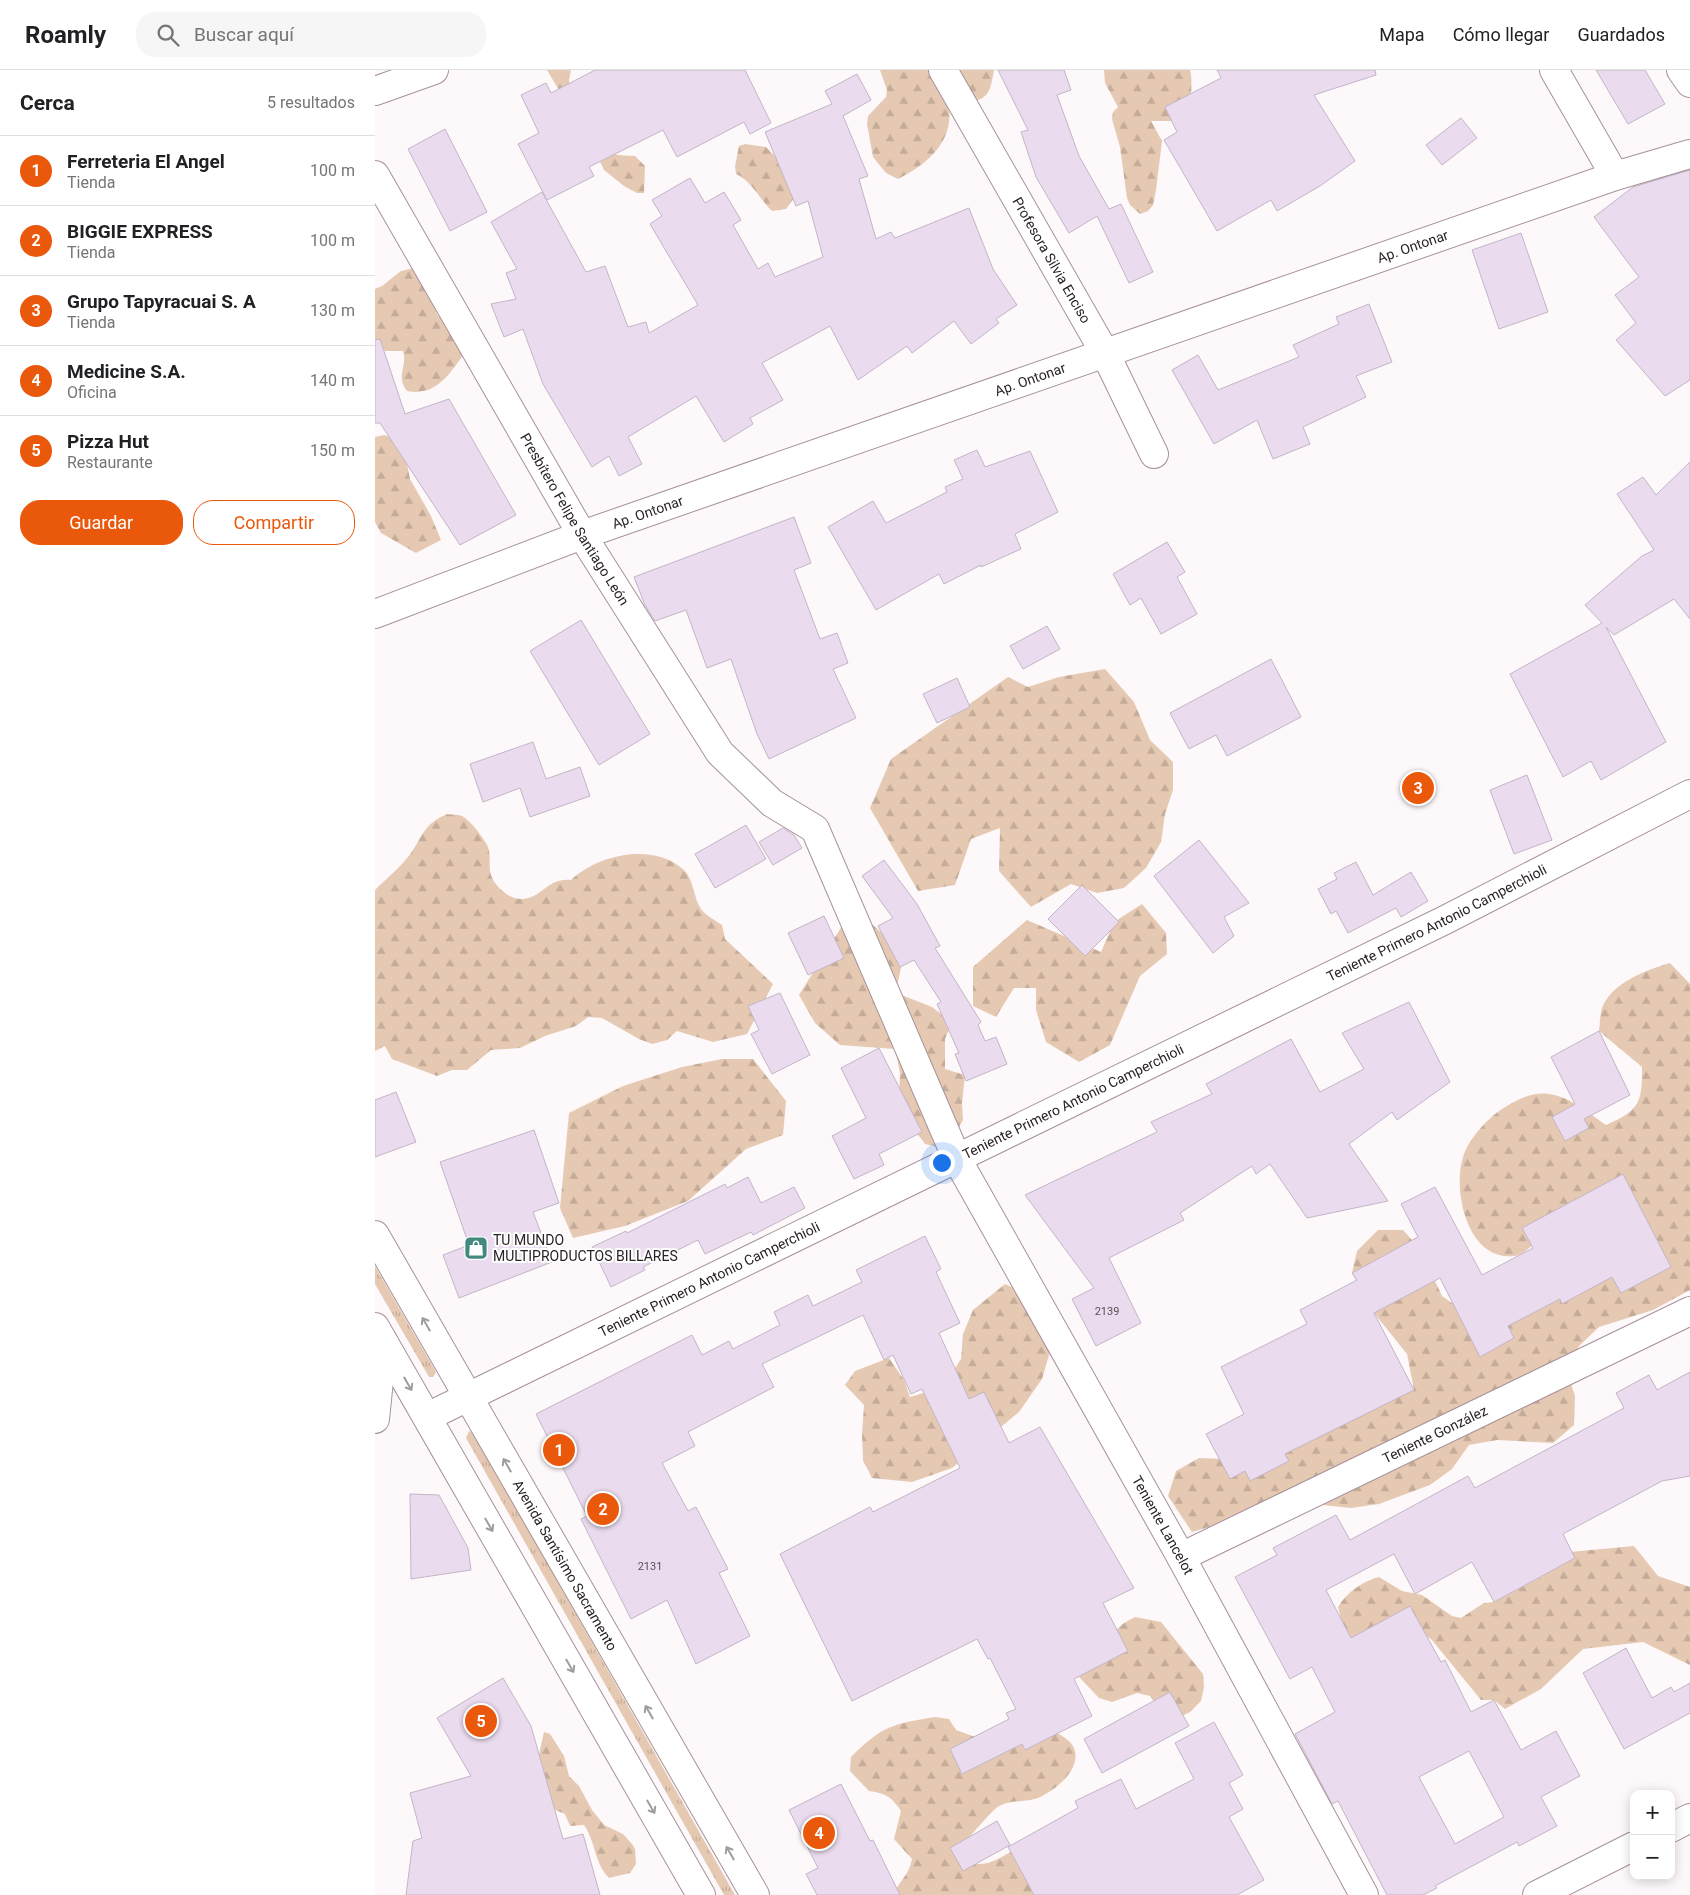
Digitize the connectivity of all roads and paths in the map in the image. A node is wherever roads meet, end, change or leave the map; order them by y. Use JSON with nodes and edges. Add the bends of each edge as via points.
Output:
{"nodes":[{"id":1,"x":435,"y":70,"type":"edge"},
{"id":2,"x":943,"y":70,"type":"edge"},
{"id":3,"x":1554,"y":70,"type":"edge"},
{"id":4,"x":1681,"y":70,"type":"edge"},
{"id":5,"x":1690,"y":83,"type":"edge"},
{"id":6,"x":375,"y":91,"type":"edge"},
{"id":7,"x":1690,"y":154,"type":"edge"},
{"id":8,"x":375,"y":175,"type":"edge"},
{"id":9,"x":1615,"y":176,"type":"junction"},
{"id":10,"x":1106,"y":355,"type":"junction"},
{"id":11,"x":1154,"y":454,"type":"dead end"},
{"id":12,"x":582,"y":535,"type":"junction"},
{"id":13,"x":375,"y":614,"type":"edge"},
{"id":14,"x":1690,"y":794,"type":"edge"},
{"id":15,"x":815,"y":829,"type":"joint"},
{"id":16,"x":957,"y":1159,"type":"junction"},
{"id":17,"x":375,"y":1235,"type":"edge"},
{"id":18,"x":1690,"y":1311,"type":"edge"},
{"id":19,"x":379,"y":1334,"type":"edge"},
{"id":20,"x":468,"y":1396,"type":"junction"},
{"id":21,"x":427,"y":1417,"type":"junction"},
{"id":22,"x":375,"y":1419,"type":"edge"},
{"id":23,"x":1181,"y":1557,"type":"junction"},
{"id":24,"x":1690,"y":1818,"type":"edge"},
{"id":25,"x":1675,"y":1826,"type":"edge"},
{"id":26,"x":1630,"y":1848,"type":"edge"},
{"id":27,"x":701,"y":1895,"type":"edge"},
{"id":28,"x":755,"y":1895,"type":"edge"},
{"id":29,"x":1363,"y":1895,"type":"edge"},
{"id":30,"x":1537,"y":1895,"type":"edge"}],
"edges":[{"from":1,"to":6,"type":"street"},
{"from":2,"to":10,"type":"street","name":"Profesora Silvia Enciso"},
{"from":3,"to":9,"type":"street"},
{"from":4,"to":5,"type":"street"},
{"from":7,"to":9,"type":"street","name":"Ap. Ontonar"},
{"from":8,"to":12,"type":"street","name":"Presbítero Felipe Santiago León"},
{"from":9,"to":10,"type":"street","name":"Ap. Ontonar"},
{"from":10,"to":11,"type":"street","name":"Profesora Silvia Enciso"},
{"from":10,"to":12,"type":"street","name":"Ap. Ontonar"},
{"from":12,"to":13,"type":"street","name":"Ap. Ontonar"},
{"from":12,"to":15,"type":"street","name":"Presbítero Felipe Santiago León","via":[[720,753],[772,803]]},
{"from":14,"to":16,"type":"street","name":"Teniente Primero Antonio Camperchioli","via":[[1445,920]]},
{"from":15,"to":16,"type":"street","name":"Teniente Lancelot"},
{"from":16,"to":20,"type":"street","name":"Teniente Primero Antonio Camperchioli"},
{"from":16,"to":23,"type":"street","name":"Teniente Lancelot"},
{"from":20,"to":17,"type":"street","name":"Avenida Santísimo Sacramento","one_way":true},
{"from":18,"to":23,"type":"street","name":"Teniente González"},
{"from":19,"to":21,"type":"street","one_way":true},
{"from":19,"to":22,"type":"street"},
{"from":20,"to":21,"type":"street","name":"Teniente Primero Antonio Camperchioli"},
{"from":28,"to":20,"type":"street","name":"Avenida Santísimo Sacramento","one_way":true},
{"from":21,"to":27,"type":"street","one_way":true},
{"from":23,"to":29,"type":"street","name":"Teniente Lancelot"},
{"from":24,"to":25,"type":"street"},
{"from":26,"to":30,"type":"street"}]}
